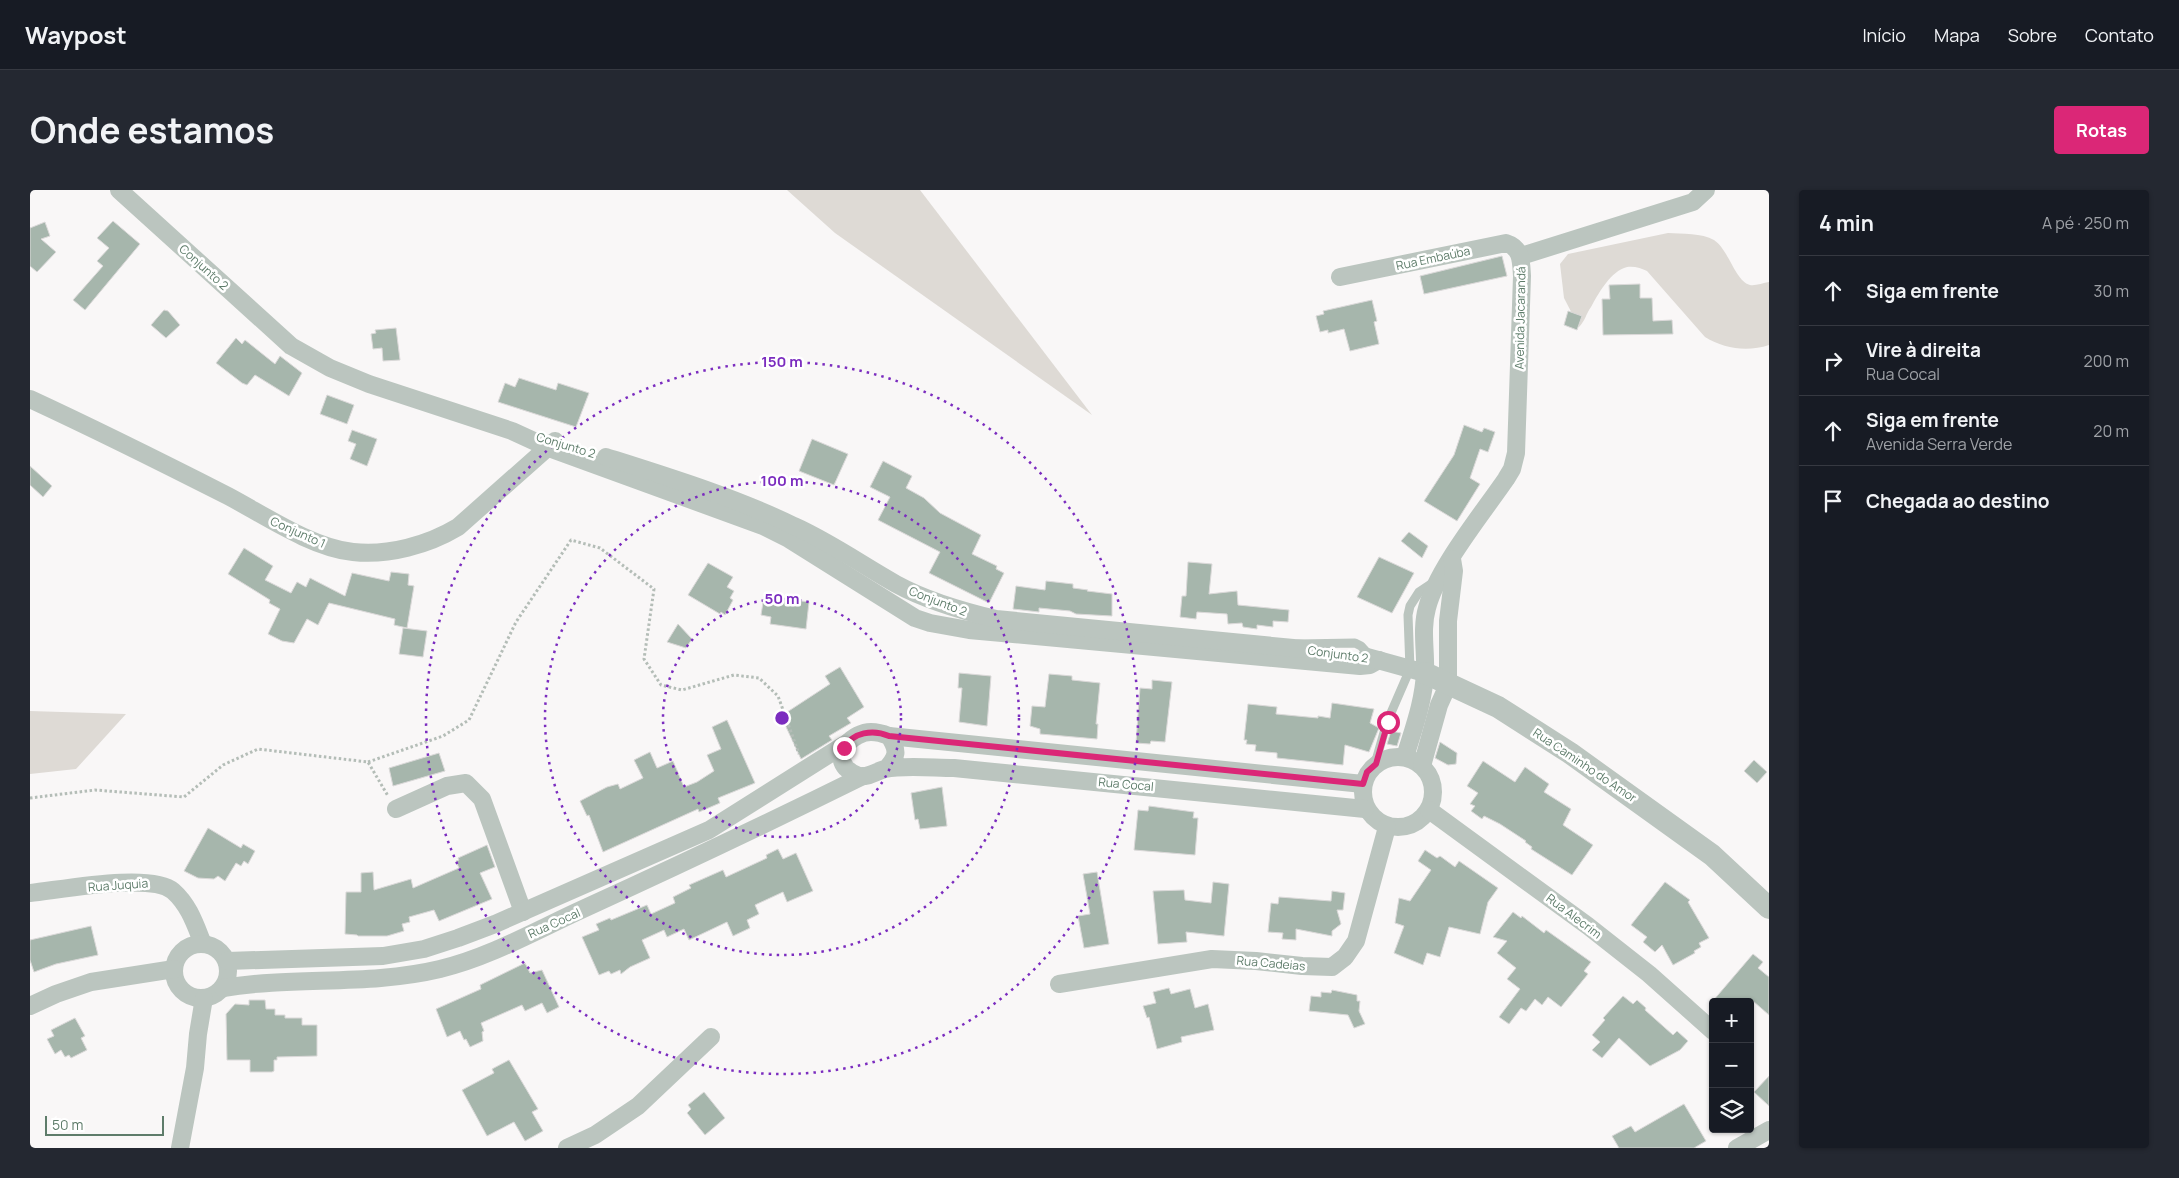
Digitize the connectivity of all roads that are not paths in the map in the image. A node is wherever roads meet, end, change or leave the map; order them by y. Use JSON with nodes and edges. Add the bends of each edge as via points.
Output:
{"nodes":[{"id":1,"x":119,"y":190,"type":"edge"},
{"id":2,"x":1706,"y":190,"type":"edge"},
{"id":3,"x":1521,"y":256,"type":"junction"},
{"id":4,"x":1340,"y":278,"type":"dead end"},
{"id":5,"x":30,"y":399,"type":"edge"},
{"id":6,"x":552,"y":444,"type":"junction"},
{"id":7,"x":1448,"y":569,"type":"junction"},
{"id":8,"x":1375,"y":659,"type":"joint"},
{"id":9,"x":1418,"y":671,"type":"junction"},
{"id":10,"x":1448,"y":685,"type":"junction"},
{"id":11,"x":889,"y":736,"type":"junction"},
{"id":12,"x":847,"y":743,"type":"junction"},
{"id":13,"x":1405,"y":757,"type":"junction"},
{"id":14,"x":1376,"y":764,"type":"junction"},
{"id":15,"x":1422,"y":766,"type":"junction"},
{"id":16,"x":886,"y":769,"type":"junction"},
{"id":17,"x":863,"y":776,"type":"junction"},
{"id":18,"x":1363,"y":784,"type":"junction"},
{"id":19,"x":396,"y":809,"type":"road end"},
{"id":20,"x":1365,"y":809,"type":"junction"},
{"id":21,"x":1429,"y":810,"type":"junction"},
{"id":22,"x":1387,"y":827,"type":"junction"},
{"id":23,"x":30,"y":894,"type":"edge"},
{"id":24,"x":1769,"y":908,"type":"edge"},
{"id":25,"x":523,"y":912,"type":"junction"},
{"id":26,"x":203,"y":944,"type":"junction"},
{"id":27,"x":227,"y":961,"type":"junction"},
{"id":28,"x":174,"y":969,"type":"junction"},
{"id":29,"x":1059,"y":984,"type":"dead end"},
{"id":30,"x":223,"y":988,"type":"junction"},
{"id":31,"x":204,"y":998,"type":"junction"},
{"id":32,"x":30,"y":1006,"type":"edge"},
{"id":33,"x":1709,"y":1027,"type":"edge"},
{"id":34,"x":711,"y":1037,"type":"dead end"},
{"id":35,"x":1769,"y":1130,"type":"edge"},
{"id":36,"x":180,"y":1148,"type":"edge"},
{"id":37,"x":567,"y":1148,"type":"edge"},
{"id":38,"x":1737,"y":1148,"type":"edge"}],
"edges":[{"from":1,"to":6,"type":"street","name":"Conjunto 2","via":[[291,346],[368,384]]},
{"from":2,"to":3,"type":"street","name":"Avenida Jacarandá","via":[[1694,202]]},
{"from":3,"to":4,"type":"street","name":"Rua Embaúba","via":[[1514,246],[1506,243]]},
{"from":3,"to":7,"type":"street","name":"Avenida Jacarandá","via":[[1516,453],[1512,469]]},
{"from":5,"to":6,"type":"street","name":"Conjunto 1","via":[[230,497],[284,528],[333,548],[353,552],[396,549],[440,538]]},
{"from":6,"to":8,"type":"street","name":"Conjunto 2","via":[[676,480],[765,520],[789,539],[914,618],[930,623]]},
{"from":7,"to":9,"type":"street","name":"Avenida Jacarandá","via":[[1427,606]]},
{"from":7,"to":10,"type":"street"},
{"from":8,"to":9,"type":"street","name":"Rua Caminho do Amor"},
{"from":9,"to":10,"type":"street","name":"Rua Caminho do Amor"},
{"from":9,"to":13,"type":"street","name":"Avenida Jacarandá","via":[[1422,698]]},
{"from":9,"to":14,"type":"lane","via":[[1388,722]]},
{"from":10,"to":15,"type":"street"},
{"from":10,"to":24,"type":"street","name":"Rua Caminho do Amor","via":[[1498,707],[1570,753],[1712,855]]},
{"from":11,"to":12,"type":"street","via":[[870,732]]},
{"from":11,"to":16,"type":"street","via":[[896,746],[895,759]]},
{"from":11,"to":18,"type":"street","name":"Rua Cocal"},
{"from":12,"to":17,"type":"street","via":[[842,760],[846,768]]},
{"from":12,"to":25,"type":"street","name":"Rua Cocal","via":[[709,830]]},
{"from":13,"to":14,"type":"street","via":[[1390,757]]},
{"from":13,"to":15,"type":"street"},
{"from":14,"to":18,"type":"street","via":[[1367,772]]},
{"from":15,"to":21,"type":"street","via":[[1431,779],[1434,794]]},
{"from":16,"to":17,"type":"street"},
{"from":16,"to":20,"type":"street","name":"Rua Cocal","via":[[954,768]]},
{"from":17,"to":30,"type":"street","name":"Rua Cocal","via":[[705,854],[468,961],[413,975]]},
{"from":18,"to":20,"type":"street"},
{"from":19,"to":25,"type":"street","via":[[447,786],[466,783],[482,799]]},
{"from":20,"to":22,"type":"street","via":[[1374,820]]},
{"from":21,"to":22,"type":"street","via":[[1418,822],[1404,828]]},
{"from":21,"to":33,"type":"street","name":"Rua Alecrim","via":[[1588,926]]},
{"from":22,"to":29,"type":"street","name":"Rua Cadeias","via":[[1356,941],[1345,957],[1332,967],[1212,960]]},
{"from":23,"to":26,"type":"street","name":"Rua Juquia","via":[[129,882],[158,884],[172,890],[190,912]]},
{"from":25,"to":27,"type":"street","name":"Rua Cocal","via":[[458,938],[403,954]]},
{"from":26,"to":27,"type":"street","via":[[218,949]]},
{"from":26,"to":28,"type":"street","via":[[183,950]]},
{"from":27,"to":30,"type":"street","via":[[228,975]]},
{"from":28,"to":31,"type":"street","via":[[179,987],[186,994]]},
{"from":28,"to":32,"type":"street","via":[[91,982]]},
{"from":30,"to":31,"type":"street"},
{"from":31,"to":36,"type":"street"},
{"from":34,"to":37,"type":"street","via":[[638,1106],[594,1135]]},
{"from":35,"to":38,"type":"street"}]}
